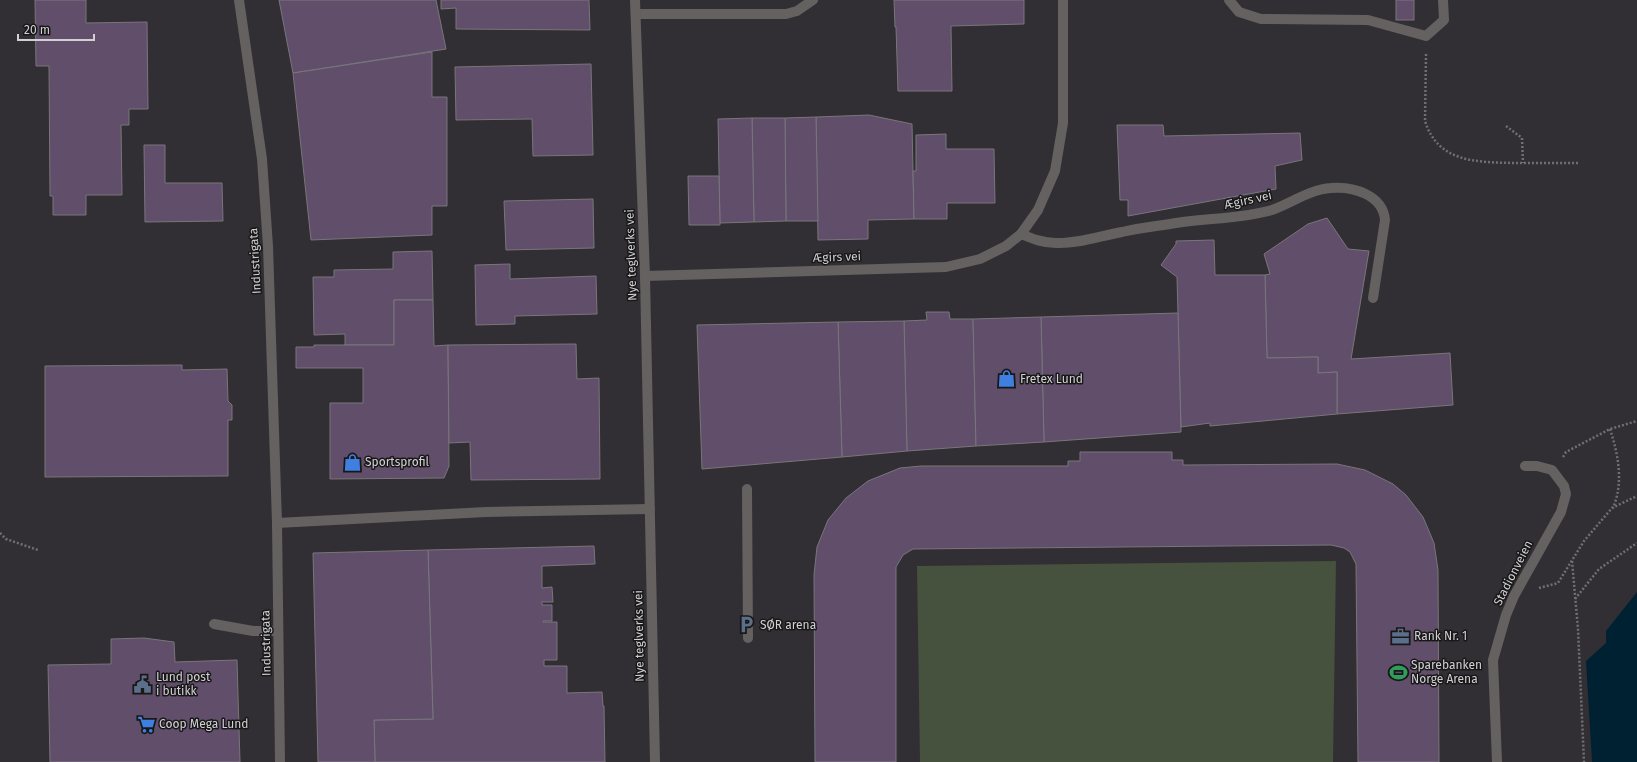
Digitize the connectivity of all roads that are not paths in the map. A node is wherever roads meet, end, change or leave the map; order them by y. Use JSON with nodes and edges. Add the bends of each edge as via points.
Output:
{"nodes":[{"id":1,"x":239,"y":0,"type":"edge"},
{"id":2,"x":635,"y":0,"type":"edge"},
{"id":3,"x":813,"y":0,"type":"edge"},
{"id":4,"x":1063,"y":0,"type":"edge"},
{"id":5,"x":1229,"y":0,"type":"edge"},
{"id":6,"x":1443,"y":0,"type":"edge"},
{"id":7,"x":636,"y":14,"type":"junction"},
{"id":8,"x":1021,"y":234,"type":"junction"},
{"id":9,"x":645,"y":276,"type":"junction"},
{"id":10,"x":1373,"y":298,"type":"dead end"},
{"id":11,"x":1530,"y":466,"type":"dead end"},
{"id":12,"x":747,"y":490,"type":"dead end"},
{"id":13,"x":650,"y":509,"type":"junction"},
{"id":14,"x":277,"y":523,"type":"junction"},
{"id":15,"x":214,"y":624,"type":"dead end"},
{"id":16,"x":278,"y":631,"type":"junction"},
{"id":17,"x":748,"y":638,"type":"dead end"},
{"id":18,"x":280,"y":762,"type":"edge"},
{"id":19,"x":656,"y":762,"type":"edge"},
{"id":20,"x":1496,"y":762,"type":"edge"}],
"edges":[{"from":1,"to":14,"type":"street","name":"Industrigata","via":[[262,159],[268,246]]},
{"from":2,"to":7,"type":"street","name":"Nye teglverks vei"},
{"from":3,"to":7,"type":"street","via":[[797,11],[786,14]]},
{"from":4,"to":8,"type":"street","name":"Ægirs vei","via":[[1063,123],[1055,170],[1038,210]]},
{"from":5,"to":6,"type":"street","via":[[1239,12],[1261,19],[1368,20],[1426,36],[1444,20]]},
{"from":7,"to":9,"type":"street","name":"Nye teglverks vei"},
{"from":8,"to":9,"type":"street","name":"Ægirs vei","via":[[1006,246],[980,259],[946,267]]},
{"from":8,"to":10,"type":"street","name":"Ægirs vei","via":[[1042,242],[1079,242],[1170,224],[1271,210],[1314,192],[1330,188],[1348,188],[1378,201],[1384,212],[1385,220]]},
{"from":9,"to":13,"type":"street","name":"Nye teglverks vei"},
{"from":11,"to":20,"type":"street","name":"Stadionveien","via":[[1552,470],[1564,486],[1566,494],[1561,512],[1514,596],[1493,660]]},
{"from":12,"to":17,"type":"street"},
{"from":13,"to":14,"type":"street","via":[[459,513]]},
{"from":13,"to":19,"type":"street","name":"Nye teglverks vei"},
{"from":14,"to":16,"type":"street","name":"Industrigata"},
{"from":15,"to":16,"type":"street","via":[[253,631]]},
{"from":16,"to":18,"type":"street","name":"Industrigata"}]}
